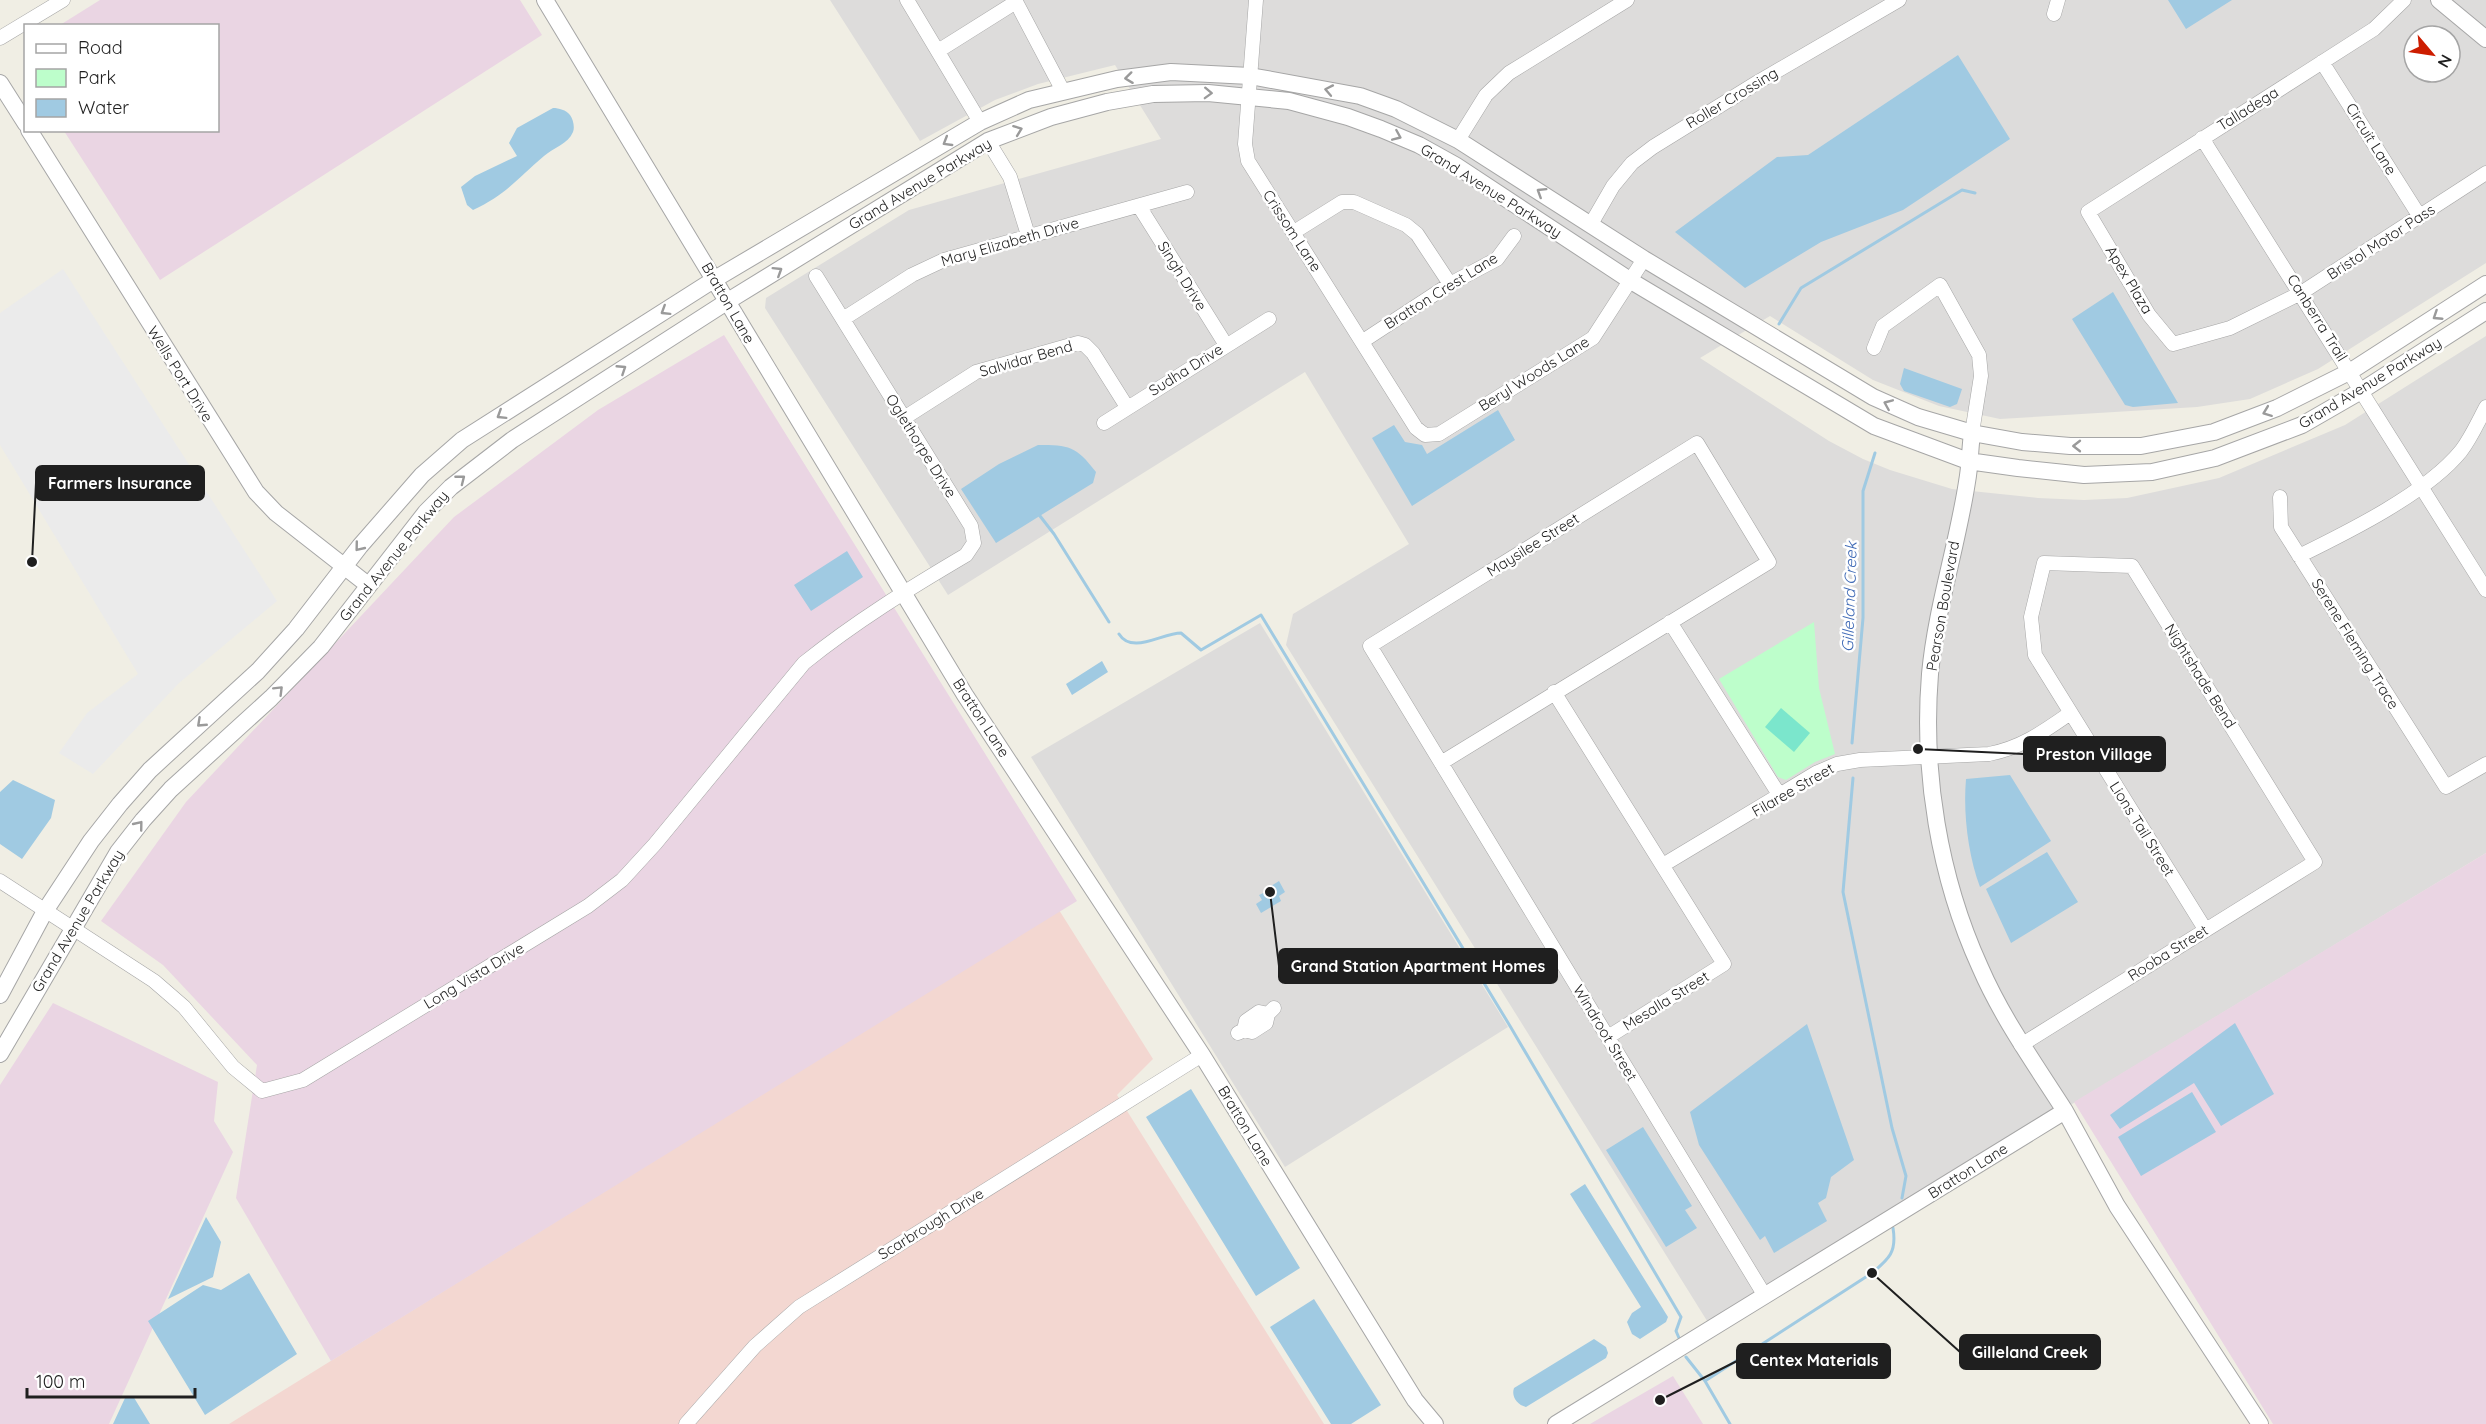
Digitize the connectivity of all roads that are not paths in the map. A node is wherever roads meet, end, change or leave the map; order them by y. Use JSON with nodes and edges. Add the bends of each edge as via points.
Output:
{"nodes":[{"id":1,"x":63,"y":0,"type":"edge"},
{"id":2,"x":545,"y":0,"type":"edge"},
{"id":3,"x":907,"y":0,"type":"edge"},
{"id":4,"x":1256,"y":0,"type":"edge"},
{"id":5,"x":1627,"y":0,"type":"edge"},
{"id":6,"x":1899,"y":0,"type":"edge"},
{"id":7,"x":2058,"y":0,"type":"edge"},
{"id":8,"x":2404,"y":0,"type":"edge"},
{"id":9,"x":2439,"y":0,"type":"edge"},
{"id":10,"x":1015,"y":1,"type":"edge"},
{"id":11,"x":2054,"y":14,"type":"dead end"},
{"id":12,"x":0,"y":38,"type":"edge"},
{"id":13,"x":2486,"y":39,"type":"edge"},
{"id":14,"x":938,"y":51,"type":"junction"},
{"id":15,"x":2322,"y":62,"type":"junction"},
{"id":16,"x":1250,"y":76,"type":"junction"},
{"id":17,"x":0,"y":83,"type":"edge"},
{"id":18,"x":1063,"y":91,"type":"junction"},
{"id":19,"x":1248,"y":96,"type":"junction"},
{"id":20,"x":24,"y":121,"type":"edge"},
{"id":21,"x":980,"y":122,"type":"junction"},
{"id":22,"x":30,"y":132,"type":"edge"},
{"id":23,"x":2202,"y":138,"type":"junction"},
{"id":24,"x":1458,"y":140,"type":"junction"},
{"id":25,"x":988,"y":141,"type":"junction"},
{"id":26,"x":2486,"y":173,"type":"edge"},
{"id":27,"x":1187,"y":192,"type":"dead end"},
{"id":28,"x":1139,"y":206,"type":"junction"},
{"id":29,"x":2088,"y":212,"type":"joint"},
{"id":30,"x":2420,"y":217,"type":"junction"},
{"id":31,"x":1591,"y":224,"type":"junction"},
{"id":32,"x":1294,"y":232,"type":"junction"},
{"id":33,"x":1028,"y":235,"type":"junction"},
{"id":34,"x":1514,"y":236,"type":"dead end"},
{"id":35,"x":1644,"y":259,"type":"junction"},
{"id":36,"x":816,"y":276,"type":"dead end"},
{"id":37,"x":715,"y":279,"type":"junction"},
{"id":38,"x":1631,"y":281,"type":"junction"},
{"id":39,"x":1450,"y":284,"type":"junction"},
{"id":40,"x":2486,"y":284,"type":"edge"},
{"id":41,"x":2301,"y":293,"type":"junction"},
{"id":42,"x":728,"y":301,"type":"junction"},
{"id":43,"x":2486,"y":311,"type":"edge"},
{"id":44,"x":843,"y":319,"type":"junction"},
{"id":45,"x":1269,"y":319,"type":"dead end"},
{"id":46,"x":1363,"y":341,"type":"junction"},
{"id":47,"x":2173,"y":344,"type":"joint"},
{"id":48,"x":1226,"y":345,"type":"junction"},
{"id":49,"x":1874,"y":348,"type":"dead end"},
{"id":50,"x":2351,"y":371,"type":"junction"},
{"id":51,"x":2361,"y":391,"type":"junction"},
{"id":52,"x":1127,"y":407,"type":"junction"},
{"id":53,"x":2486,"y":407,"type":"edge"},
{"id":54,"x":904,"y":418,"type":"junction"},
{"id":55,"x":1104,"y":423,"type":"dead end"},
{"id":56,"x":1972,"y":433,"type":"junction"},
{"id":57,"x":1425,"y":435,"type":"joint"},
{"id":58,"x":1968,"y":461,"type":"junction"},
{"id":59,"x":2422,"y":486,"type":"junction"},
{"id":60,"x":2280,"y":497,"type":"dead end"},
{"id":61,"x":2299,"y":556,"type":"junction"},
{"id":62,"x":2044,"y":563,"type":"joint"},
{"id":63,"x":343,"y":567,"type":"junction"},
{"id":64,"x":368,"y":585,"type":"junction"},
{"id":65,"x":2486,"y":590,"type":"edge"},
{"id":66,"x":903,"y":592,"type":"junction"},
{"id":67,"x":1670,"y":622,"type":"junction"},
{"id":68,"x":1370,"y":646,"type":"joint"},
{"id":69,"x":1554,"y":692,"type":"junction"},
{"id":70,"x":2069,"y":714,"type":"junction"},
{"id":71,"x":1930,"y":757,"type":"junction"},
{"id":72,"x":1442,"y":763,"type":"junction"},
{"id":73,"x":2486,"y":764,"type":"edge"},
{"id":74,"x":1780,"y":796,"type":"junction"},
{"id":75,"x":2315,"y":862,"type":"joint"},
{"id":76,"x":1663,"y":865,"type":"junction"},
{"id":77,"x":0,"y":881,"type":"edge"},
{"id":78,"x":45,"y":911,"type":"junction"},
{"id":79,"x":73,"y":929,"type":"junction"},
{"id":80,"x":2205,"y":929,"type":"junction"},
{"id":81,"x":0,"y":995,"type":"edge"},
{"id":82,"x":1271,"y":1011,"type":"dead end"},
{"id":83,"x":1241,"y":1032,"type":"dead end"},
{"id":84,"x":1608,"y":1037,"type":"junction"},
{"id":85,"x":2021,"y":1045,"type":"junction"},
{"id":86,"x":0,"y":1054,"type":"edge"},
{"id":87,"x":1202,"y":1055,"type":"junction"},
{"id":88,"x":2065,"y":1111,"type":"junction"},
{"id":89,"x":1766,"y":1296,"type":"junction"},
{"id":90,"x":686,"y":1424,"type":"edge"},
{"id":91,"x":1435,"y":1424,"type":"edge"},
{"id":92,"x":1556,"y":1424,"type":"edge"},
{"id":93,"x":2260,"y":1424,"type":"edge"}],
"edges":[{"from":1,"to":12,"type":"street"},
{"from":2,"to":37,"type":"street","name":"Bratton Lane"},
{"from":3,"to":14,"type":"street"},
{"from":4,"to":16,"type":"street","name":"Crissom Lane"},
{"from":5,"to":24,"type":"street","via":[[1503,78],[1486,94]]},
{"from":6,"to":31,"type":"street","name":"Roller Crossing","via":[[1653,147],[1632,163],[1613,186]]},
{"from":7,"to":11,"type":"street"},
{"from":8,"to":15,"type":"street","name":"Talladega","via":[[2374,29]]},
{"from":9,"to":13,"type":"street"},
{"from":10,"to":14,"type":"street"},
{"from":10,"to":18,"type":"street"},
{"from":14,"to":21,"type":"street"},
{"from":15,"to":23,"type":"street","name":"Talladega"},
{"from":15,"to":30,"type":"street","name":"Circuit Lane"},
{"from":16,"to":18,"type":"street","name":"Grand Avenue Parkway","one_way":true,"via":[[1171,72]]},
{"from":16,"to":19,"type":"street","name":"Crissom Lane"},
{"from":24,"to":16,"type":"street","name":"Grand Avenue Parkway","one_way":true,"via":[[1360,96]]},
{"from":17,"to":20,"type":"street"},
{"from":18,"to":21,"type":"street","name":"Grand Avenue Parkway","via":[[1029,100]]},
{"from":25,"to":19,"type":"street","name":"Grand Avenue Parkway","one_way":true,"via":[[1051,117],[1107,102],[1174,93]]},
{"from":19,"to":32,"type":"street","name":"Crissom Lane","via":[[1248,161]]},
{"from":19,"to":38,"type":"street","name":"Grand Avenue Parkway","one_way":true,"via":[[1289,101],[1348,117],[1419,145]]},
{"from":21,"to":25,"type":"street"},
{"from":21,"to":37,"type":"street","name":"Grand Avenue Parkway","one_way":true},
{"from":22,"to":63,"type":"street","name":"Wells Port Drive","via":[[256,492]]},
{"from":23,"to":29,"type":"street","name":"Talladega"},
{"from":23,"to":41,"type":"street","name":"Canberra Trail"},
{"from":31,"to":24,"type":"street","name":"Grand Avenue Parkway","one_way":true},
{"from":25,"to":33,"type":"street","via":[[1010,177]]},
{"from":42,"to":25,"type":"street","name":"Grand Avenue Parkway","one_way":true},
{"from":26,"to":30,"type":"street","name":"Bristol Motor Pass"},
{"from":27,"to":28,"type":"street","name":"Mary Elizabeth Drive"},
{"from":28,"to":33,"type":"street","name":"Mary Elizabeth Drive"},
{"from":28,"to":48,"type":"street","name":"Singh Drive"},
{"from":29,"to":47,"type":"street","name":"Apex Plaza","via":[[2149,315]]},
{"from":30,"to":41,"type":"street","name":"Bristol Motor Pass"},
{"from":31,"to":35,"type":"street","name":"Grand Avenue Parkway"},
{"from":32,"to":39,"type":"street","via":[[1342,202],[1354,202],[1406,225],[1417,234]]},
{"from":32,"to":46,"type":"street","name":"Crissom Lane"},
{"from":33,"to":44,"type":"street","name":"Mary Elizabeth Drive","via":[[944,260],[912,275]]},
{"from":34,"to":39,"type":"street","name":"Bratton Crest Lane","via":[[1497,259]]},
{"from":35,"to":38,"type":"street","name":"Beryl Woods Lane"},
{"from":56,"to":35,"type":"street","name":"Grand Avenue Parkway","one_way":true,"via":[[1918,417],[1872,397]]},
{"from":36,"to":44,"type":"street","name":"Oglethorpe Drive"},
{"from":37,"to":42,"type":"street","name":"Bratton Lane"},
{"from":37,"to":63,"type":"street","name":"Grand Avenue Parkway","one_way":true,"via":[[462,440],[422,475]]},
{"from":38,"to":57,"type":"street","name":"Beryl Woods Lane","via":[[1593,338],[1439,434]]},
{"from":38,"to":58,"type":"street","name":"Grand Avenue Parkway","via":[[1874,426]]},
{"from":39,"to":46,"type":"street","name":"Bratton Crest Lane"},
{"from":40,"to":50,"type":"street","name":"Grand Avenue Parkway","one_way":true},
{"from":41,"to":47,"type":"street","name":"Bristol Motor Pass","via":[[2230,328]]},
{"from":41,"to":50,"type":"street","name":"Canberra Trail"},
{"from":64,"to":42,"type":"street","name":"Grand Avenue Parkway","one_way":true,"via":[[451,487],[512,440]]},
{"from":42,"to":66,"type":"street","name":"Bratton Lane"},
{"from":43,"to":51,"type":"street","name":"Grand Avenue Parkway"},
{"from":44,"to":54,"type":"street","name":"Oglethorpe Drive"},
{"from":45,"to":48,"type":"street","name":"Sudha Drive"},
{"from":46,"to":57,"type":"street","name":"Crissom Lane","via":[[1416,428]]},
{"from":48,"to":52,"type":"street","name":"Sudha Drive"},
{"from":49,"to":56,"type":"street","via":[[1883,326],[1940,285],[1979,355],[1981,376]]},
{"from":50,"to":51,"type":"street","name":"Canberra Trail"},
{"from":50,"to":56,"type":"street","name":"Grand Avenue Parkway","one_way":true,"via":[[2277,408],[2214,432],[2141,446],[2070,446]]},
{"from":51,"to":58,"type":"street","name":"Grand Avenue Parkway","via":[[2302,425],[2215,458],[2152,472],[2084,475]]},
{"from":51,"to":59,"type":"street","name":"Canberra Trail"},
{"from":52,"to":54,"type":"street","name":"Salvidar Bend","via":[[1093,353],[1078,343],[975,372]]},
{"from":52,"to":55,"type":"street","name":"Sudha Drive"},
{"from":53,"to":59,"type":"street","via":[[2460,452]]},
{"from":54,"to":66,"type":"street","name":"Oglethorpe Drive","via":[[971,526],[974,543],[966,555]]},
{"from":56,"to":58,"type":"street","name":"Pearson Boulevard"},
{"from":58,"to":71,"type":"street","name":"Pearson Boulevard","via":[[1968,480],[1930,674]]},
{"from":59,"to":61,"type":"street","via":[[2355,528]]},
{"from":59,"to":65,"type":"street","name":"Canberra Trail"},
{"from":60,"to":61,"type":"street","name":"Serene Fleming Trace","via":[[2281,527]]},
{"from":61,"to":73,"type":"street","name":"Serene Fleming Trace","via":[[2446,787]]},
{"from":62,"to":70,"type":"street","name":"Lions Tail Street","via":[[2031,616],[2033,646]]},
{"from":62,"to":75,"type":"street","name":"Nightshade Bend","via":[[2132,566]]},
{"from":63,"to":64,"type":"street","name":"Wells Port Drive"},
{"from":63,"to":78,"type":"street","name":"Grand Avenue Parkway","one_way":true,"via":[[296,629],[258,670],[127,796]]},
{"from":79,"to":64,"type":"street","name":"Grand Avenue Parkway","one_way":true,"via":[[118,852],[143,820],[299,670]]},
{"from":66,"to":79,"type":"street","name":"Long Vista Drive","via":[[804,663],[622,880],[578,912],[303,1080],[262,1091],[233,1068],[184,1007],[154,981]]},
{"from":66,"to":87,"type":"street","name":"Bratton Lane","via":[[965,695]]},
{"from":67,"to":68,"type":"street","name":"Maysilee Street","via":[[1769,562],[1697,444]]},
{"from":67,"to":69,"type":"street"},
{"from":67,"to":74,"type":"street"},
{"from":68,"to":72,"type":"street","name":"Windroot Street"},
{"from":69,"to":72,"type":"street"},
{"from":69,"to":76,"type":"street"},
{"from":70,"to":71,"type":"street","name":"Filaree Street","via":[[2010,750]]},
{"from":70,"to":80,"type":"street","name":"Lions Tail Street"},
{"from":71,"to":74,"type":"street","name":"Filaree Street","via":[[1837,764]]},
{"from":71,"to":85,"type":"street","name":"Pearson Boulevard","via":[[1937,822],[1956,906],[1980,967]]},
{"from":72,"to":84,"type":"street","name":"Windroot Street"},
{"from":74,"to":76,"type":"street","name":"Filaree Street"},
{"from":75,"to":80,"type":"street","name":"Rooba Street"},
{"from":76,"to":84,"type":"street","name":"Mesalla Street","via":[[1724,964]]},
{"from":77,"to":78,"type":"street","name":"Long Vista Drive"},
{"from":78,"to":79,"type":"street","name":"Long Vista Drive"},
{"from":78,"to":81,"type":"street","name":"Grand Avenue Parkway"},
{"from":79,"to":86,"type":"street","name":"Grand Avenue Parkway"},
{"from":80,"to":85,"type":"street","name":"Rooba Street"},
{"from":82,"to":83,"type":"street","via":[[1266,1023],[1252,1032]]},
{"from":84,"to":89,"type":"street","name":"Windroot Street"},
{"from":85,"to":88,"type":"street","name":"Pearson Boulevard"},
{"from":87,"to":90,"type":"street","name":"Scarbrough Drive","via":[[799,1307],[755,1346]]},
{"from":87,"to":91,"type":"street","name":"Bratton Lane","via":[[1415,1400]]},
{"from":88,"to":89,"type":"street","name":"Bratton Lane"},
{"from":88,"to":93,"type":"street","via":[[2117,1206]]},
{"from":89,"to":92,"type":"street","name":"Bratton Lane"}]}
